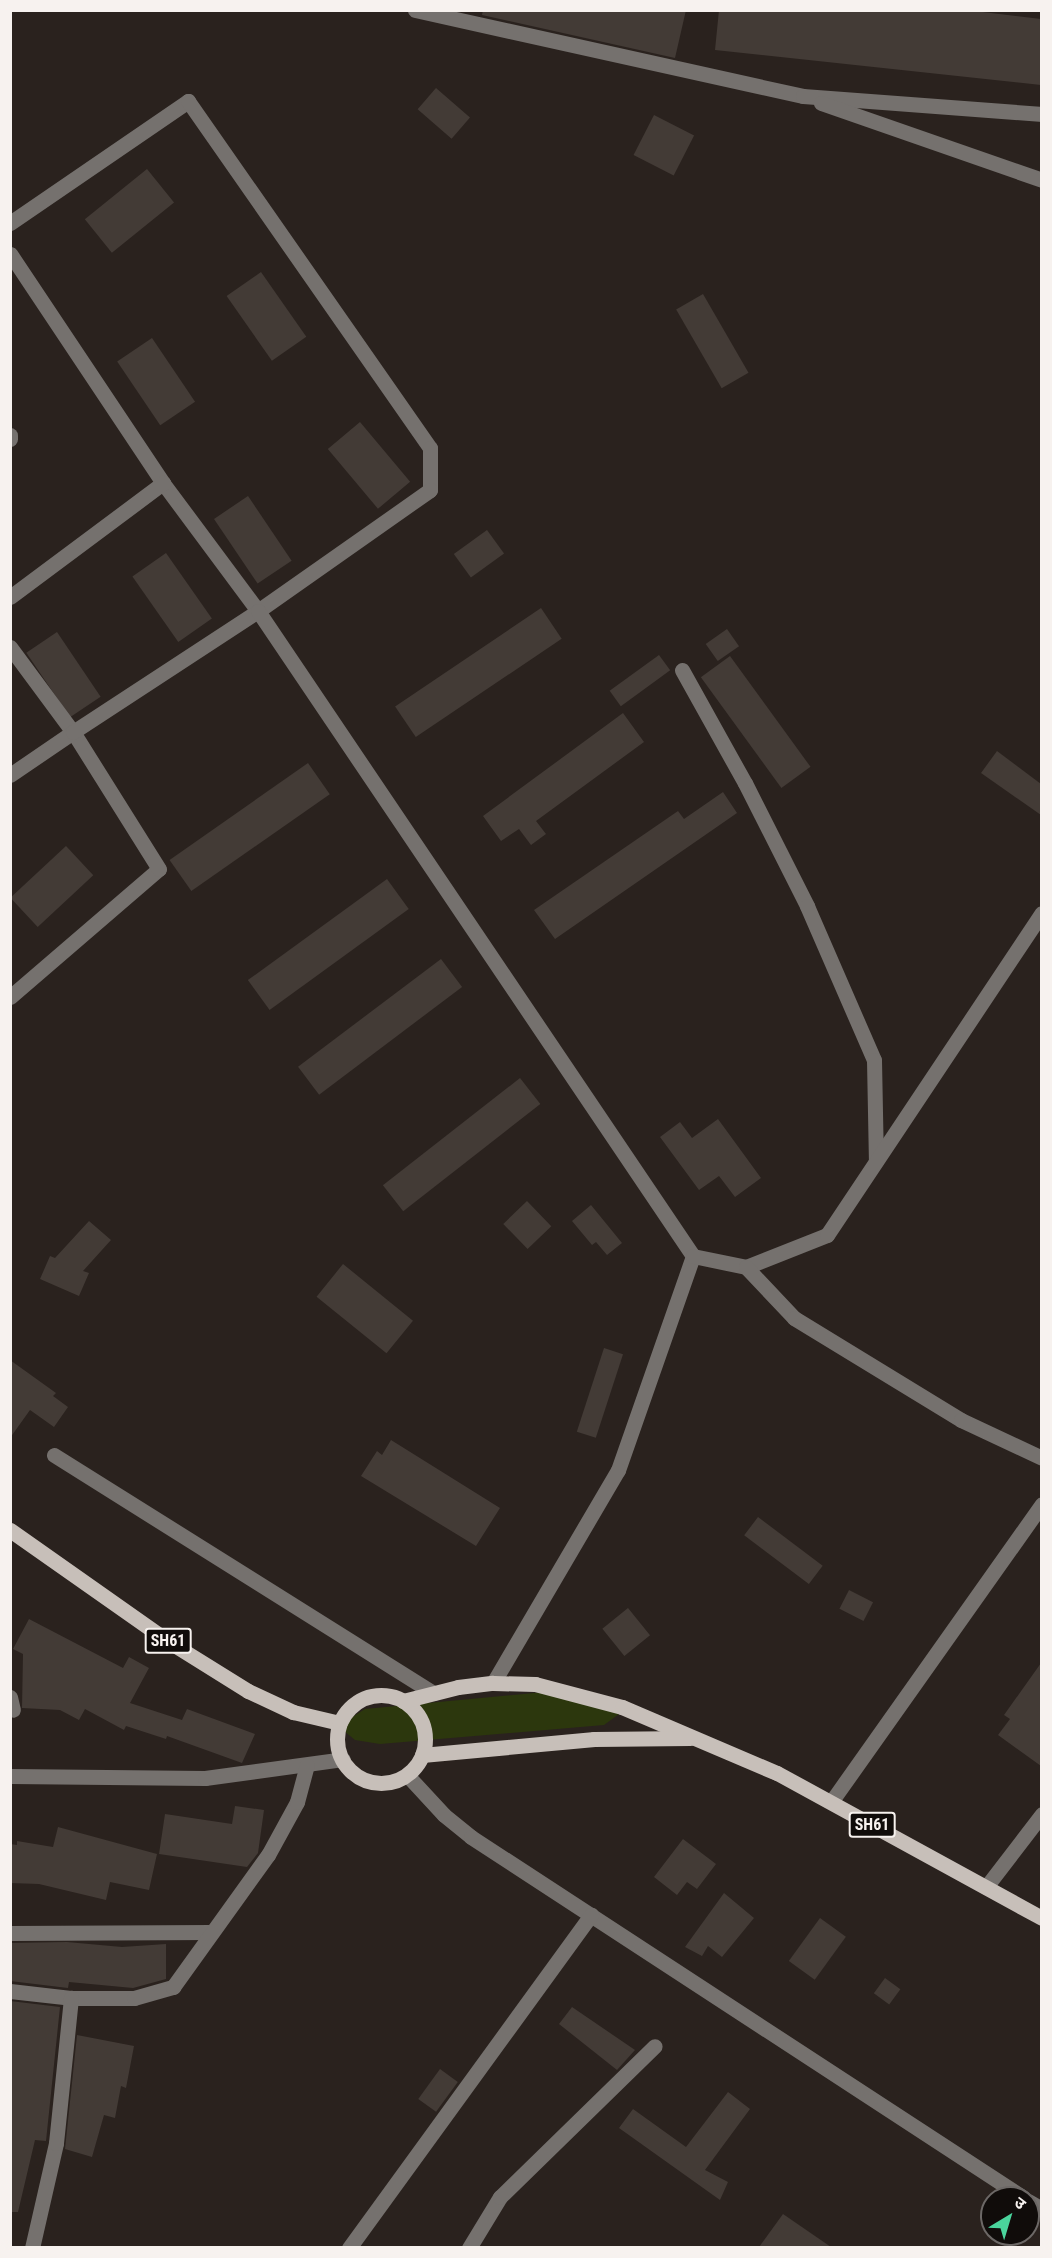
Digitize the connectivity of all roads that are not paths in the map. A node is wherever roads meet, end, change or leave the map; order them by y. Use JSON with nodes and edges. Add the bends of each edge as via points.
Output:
{"nodes":[{"id":1,"x":415,"y":10,"type":"edge"},
{"id":2,"x":803,"y":96,"type":"junction"},
{"id":3,"x":1041,"y":114,"type":"edge"},
{"id":4,"x":1041,"y":180,"type":"edge"},
{"id":5,"x":10,"y":223,"type":"edge"},
{"id":6,"x":10,"y":254,"type":"edge"},
{"id":7,"x":163,"y":483,"type":"junction"},
{"id":8,"x":10,"y":597,"type":"edge"},
{"id":9,"x":258,"y":611,"type":"junction"},
{"id":10,"x":10,"y":647,"type":"edge"},
{"id":11,"x":682,"y":670,"type":"dead end"},
{"id":12,"x":73,"y":732,"type":"junction"},
{"id":13,"x":10,"y":775,"type":"edge"},
{"id":14,"x":1041,"y":914,"type":"edge"},
{"id":15,"x":10,"y":997,"type":"edge"},
{"id":16,"x":876,"y":1161,"type":"junction"},
{"id":17,"x":693,"y":1256,"type":"junction"},
{"id":18,"x":746,"y":1267,"type":"junction"},
{"id":19,"x":54,"y":1455,"type":"dead end"},
{"id":20,"x":1041,"y":1458,"type":"edge"},
{"id":21,"x":1041,"y":1504,"type":"edge"},
{"id":22,"x":10,"y":1530,"type":"edge"},
{"id":23,"x":493,"y":1683,"type":"junction"},
{"id":24,"x":434,"y":1693,"type":"junction"},
{"id":25,"x":403,"y":1701,"type":"junction"},
{"id":26,"x":340,"y":1723,"type":"junction"},
{"id":27,"x":699,"y":1738,"type":"junction"},
{"id":28,"x":422,"y":1755,"type":"junction"},
{"id":29,"x":343,"y":1759,"type":"junction"},
{"id":30,"x":307,"y":1765,"type":"junction"},
{"id":31,"x":407,"y":1775,"type":"junction"},
{"id":32,"x":10,"y":1776,"type":"edge"},
{"id":33,"x":831,"y":1802,"type":"junction"},
{"id":34,"x":1041,"y":1814,"type":"edge"},
{"id":35,"x":986,"y":1887,"type":"junction"},
{"id":36,"x":591,"y":1915,"type":"junction"},
{"id":37,"x":1041,"y":1918,"type":"edge"},
{"id":38,"x":211,"y":1932,"type":"junction"},
{"id":39,"x":10,"y":1933,"type":"edge"},
{"id":40,"x":10,"y":1992,"type":"edge"},
{"id":41,"x":71,"y":1998,"type":"junction"},
{"id":42,"x":655,"y":2046,"type":"dead end"},
{"id":43,"x":1006,"y":2186,"type":"edge"},
{"id":44,"x":32,"y":2247,"type":"edge"},
{"id":45,"x":349,"y":2247,"type":"edge"},
{"id":46,"x":469,"y":2247,"type":"edge"}],
"edges":[{"from":1,"to":2,"type":"street"},
{"from":2,"to":3,"type":"street"},
{"from":2,"to":4,"type":"street"},
{"from":5,"to":9,"type":"street","via":[[188,100],[430,448],[430,490]]},
{"from":6,"to":7,"type":"street"},
{"from":7,"to":8,"type":"street"},
{"from":7,"to":9,"type":"street"},
{"from":9,"to":12,"type":"street"},
{"from":9,"to":17,"type":"street"},
{"from":10,"to":12,"type":"street"},
{"from":11,"to":16,"type":"street","via":[[807,906],[874,1060]]},
{"from":12,"to":13,"type":"street"},
{"from":12,"to":15,"type":"street","via":[[159,869]]},
{"from":14,"to":16,"type":"street"},
{"from":16,"to":18,"type":"street","via":[[827,1235]]},
{"from":17,"to":18,"type":"street"},
{"from":17,"to":23,"type":"street","via":[[618,1470]]},
{"from":18,"to":20,"type":"street","via":[[794,1318],[961,1420]]},
{"from":19,"to":24,"type":"street"},
{"from":21,"to":33,"type":"street"},
{"from":22,"to":26,"type":"main road","number":"SH61","via":[[162,1637],[248,1691],[293,1712]]},
{"from":23,"to":24,"type":"main road","number":"SH61"},
{"from":23,"to":27,"type":"main road","number":"SH61","via":[[536,1684],[572,1692]]},
{"from":24,"to":25,"type":"main road","number":"SH61"},
{"from":25,"to":26,"type":"main road","number":"SH61","via":[[379,1695],[367,1697],[346,1712]]},
{"from":25,"to":28,"type":"main road","via":[[420,1718],[425,1743]]},
{"from":26,"to":29,"type":"main road","via":[[338,1747]]},
{"from":27,"to":28,"type":"main road","number":"SH61","via":[[594,1739]]},
{"from":27,"to":33,"type":"main road","number":"SH61"},
{"from":28,"to":31,"type":"main road"},
{"from":29,"to":30,"type":"street"},
{"from":29,"to":31,"type":"main road","via":[[350,1770],[372,1782]]},
{"from":30,"to":32,"type":"street","via":[[205,1778]]},
{"from":30,"to":38,"type":"street","via":[[297,1802],[268,1855]]},
{"from":31,"to":36,"type":"street","via":[[471,1837]]},
{"from":33,"to":35,"type":"main road","number":"SH61"},
{"from":34,"to":35,"type":"street"},
{"from":35,"to":37,"type":"main road","number":"SH61"},
{"from":36,"to":43,"type":"street"},
{"from":36,"to":45,"type":"street"},
{"from":38,"to":39,"type":"street"},
{"from":38,"to":41,"type":"street","via":[[173,1987],[134,1998]]},
{"from":40,"to":41,"type":"street"},
{"from":41,"to":44,"type":"street","via":[[56,2143]]},
{"from":42,"to":46,"type":"street","via":[[500,2197]]}]}
